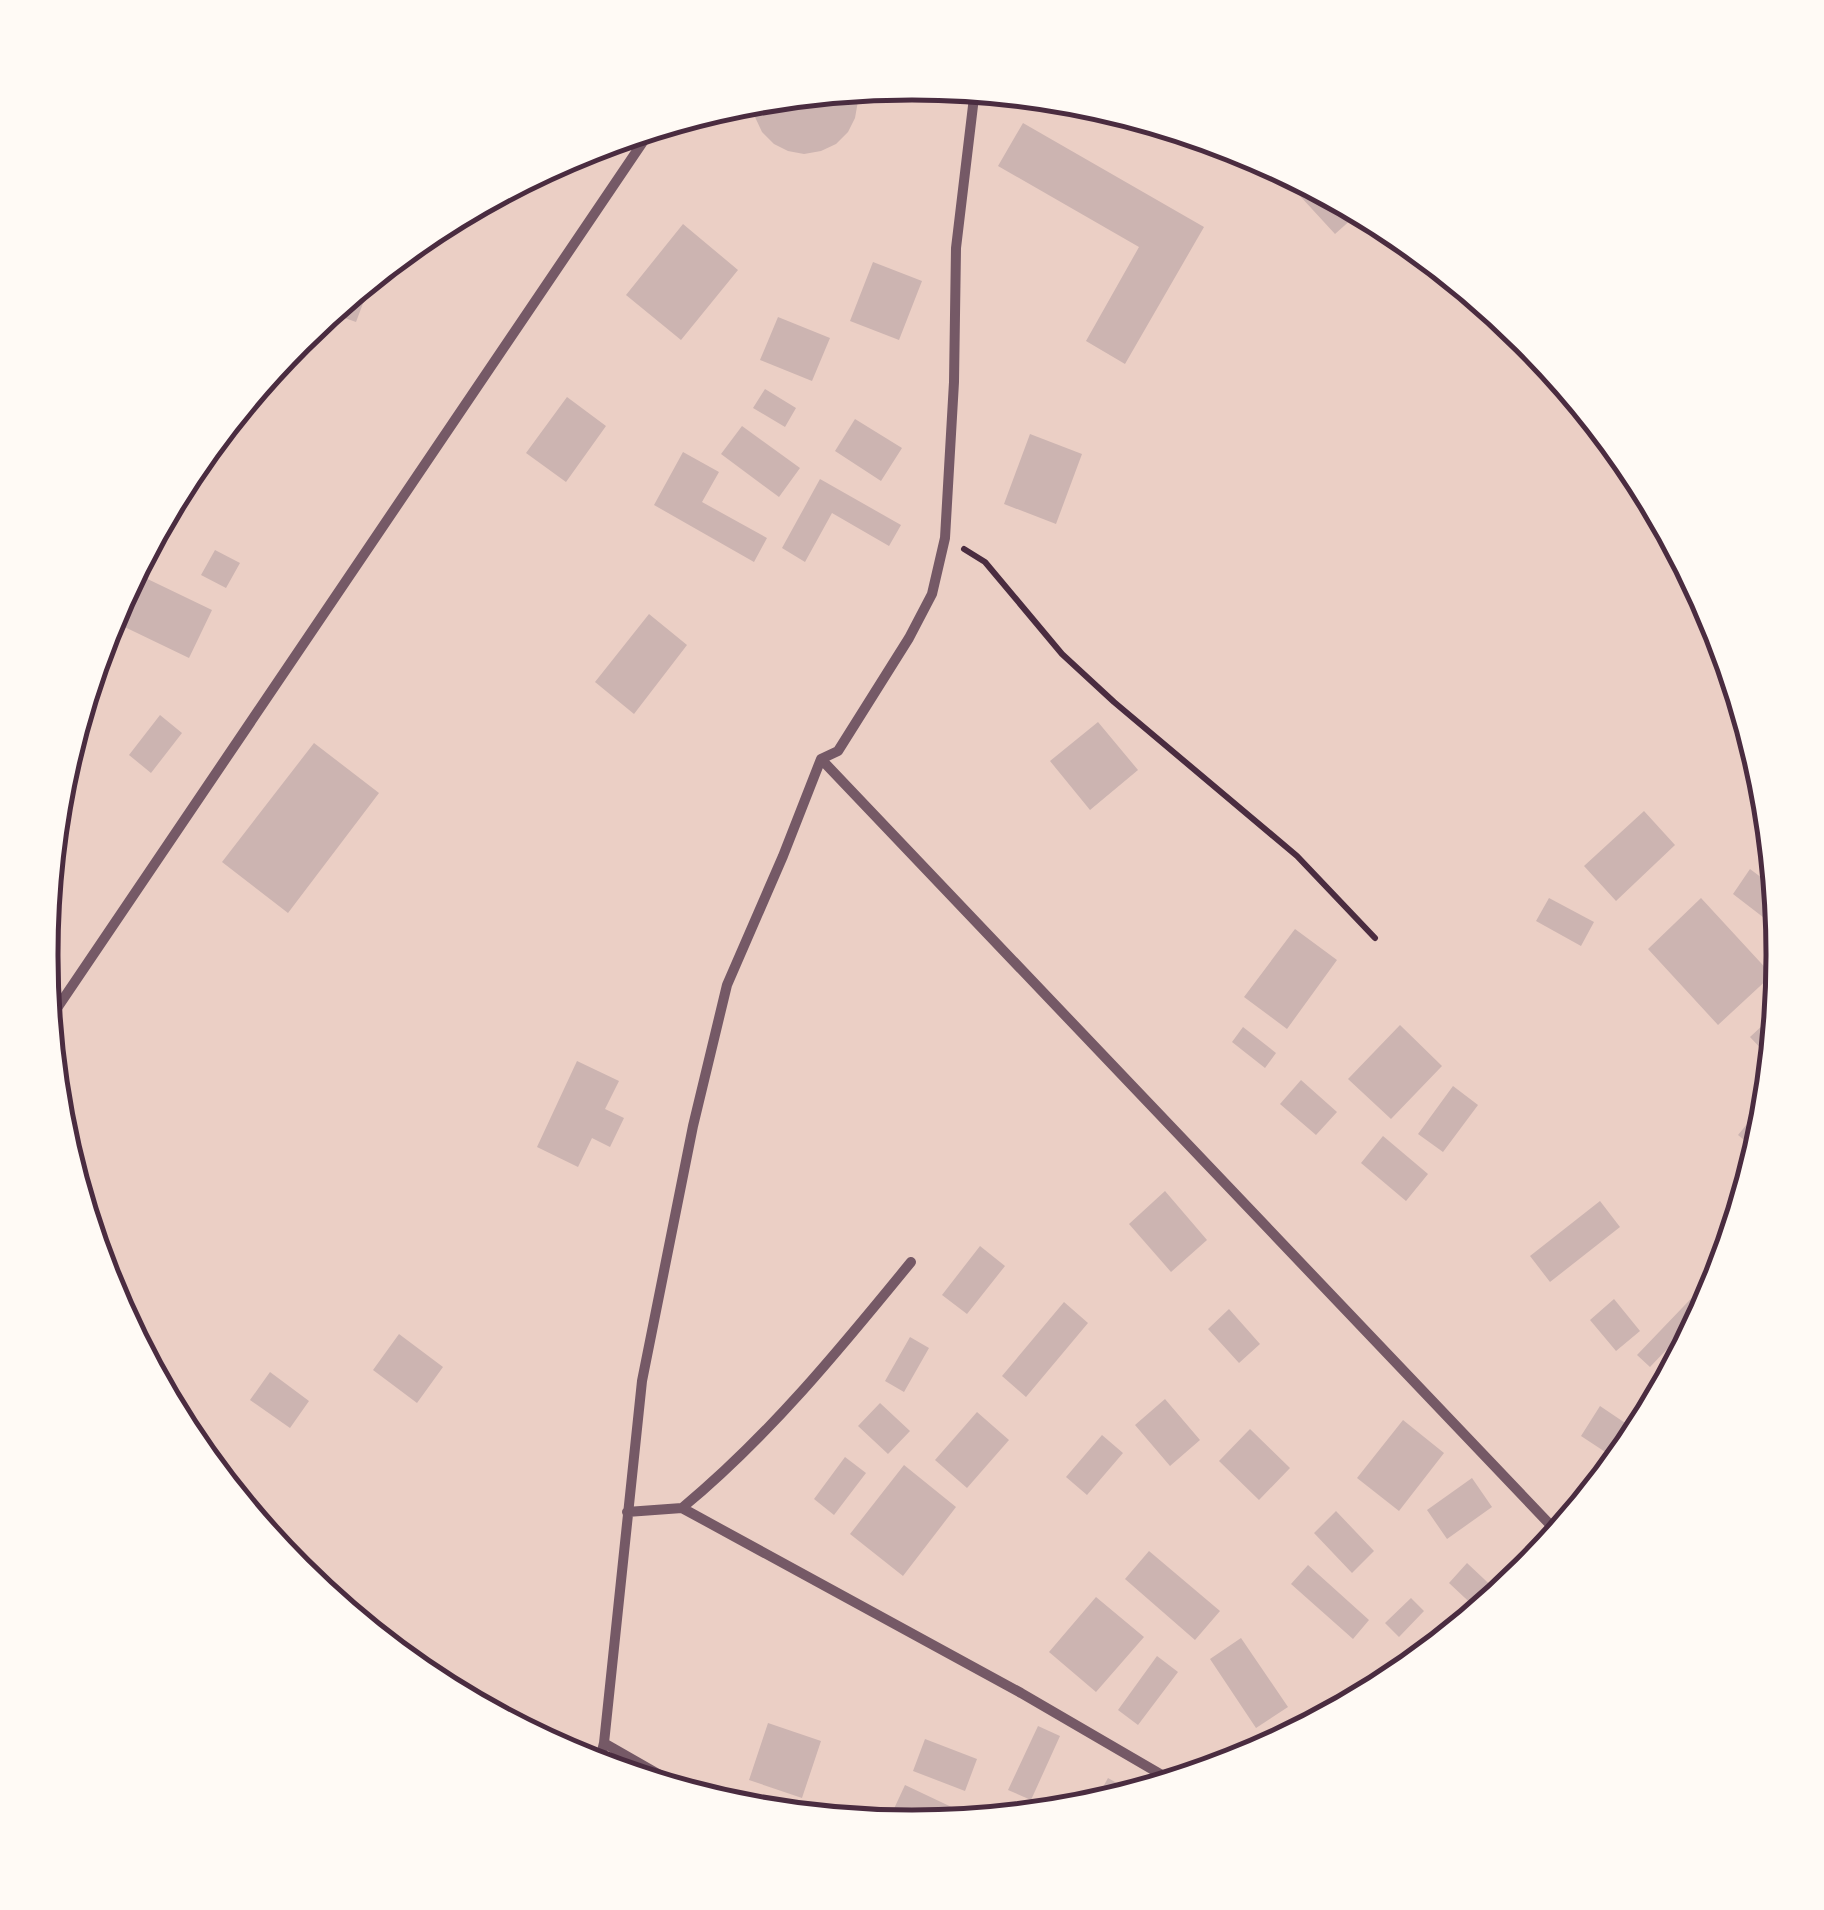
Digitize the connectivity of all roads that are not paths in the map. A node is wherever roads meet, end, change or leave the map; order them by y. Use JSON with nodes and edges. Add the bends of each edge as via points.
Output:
{"nodes":[{"id":1,"x":973,"y":103,"type":"edge"},
{"id":2,"x":641,"y":145,"type":"edge"},
{"id":3,"x":821,"y":759,"type":"junction"},
{"id":4,"x":59,"y":1005,"type":"edge"},
{"id":5,"x":911,"y":1262,"type":"dead end"},
{"id":6,"x":682,"y":1508,"type":"junction"},
{"id":7,"x":626,"y":1512,"type":"junction"},
{"id":8,"x":1549,"y":1523,"type":"edge"},
{"id":9,"x":604,"y":1743,"type":"junction"},
{"id":10,"x":602,"y":1751,"type":"edge"},
{"id":11,"x":645,"y":1766,"type":"edge"},
{"id":12,"x":1158,"y":1773,"type":"edge"}],
"edges":[{"from":1,"to":3,"type":"street","via":[[956,248],[946,538],[932,594],[909,638],[838,751]]},
{"from":2,"to":4,"type":"street"},
{"from":3,"to":7,"type":"street","via":[[727,985],[642,1381]]},
{"from":3,"to":8,"type":"street"},
{"from":5,"to":6,"type":"street","via":[[833,1358]]},
{"from":6,"to":7,"type":"street"},
{"from":6,"to":12,"type":"street"},
{"from":7,"to":9,"type":"street"},
{"from":9,"to":10,"type":"street"},
{"from":9,"to":11,"type":"street"}]}
